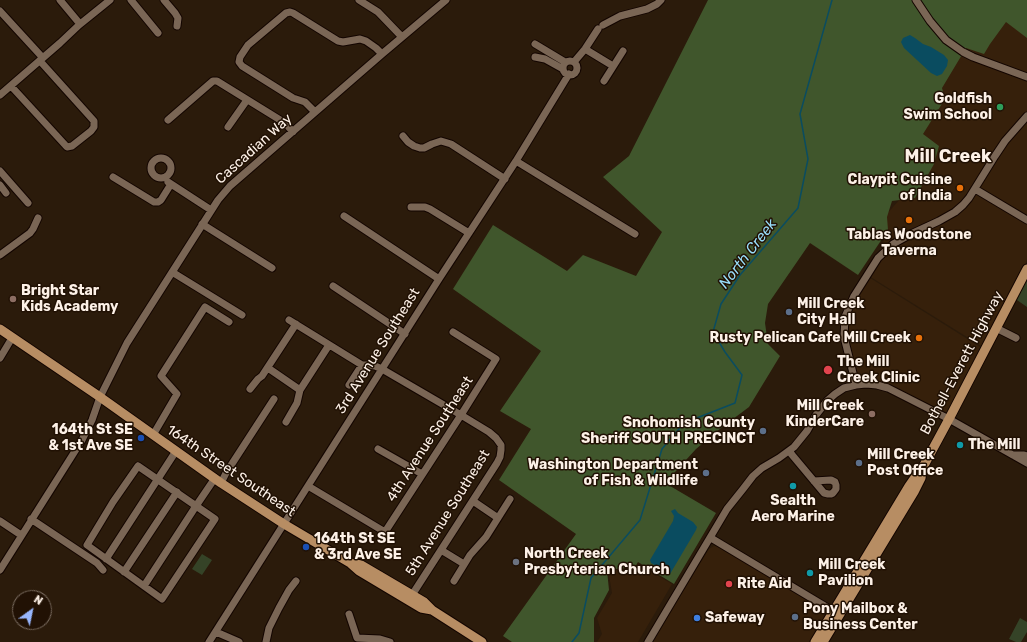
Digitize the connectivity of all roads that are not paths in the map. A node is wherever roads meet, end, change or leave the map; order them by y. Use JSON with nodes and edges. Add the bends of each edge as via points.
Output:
{"nodes":[{"id":1,"x":60,"y":0,"type":"edge"},
{"id":2,"x":110,"y":0,"type":"edge"},
{"id":3,"x":131,"y":0,"type":"edge"},
{"id":4,"x":164,"y":0,"type":"edge"},
{"id":5,"x":359,"y":0,"type":"edge"},
{"id":6,"x":661,"y":0,"type":"edge"},
{"id":7,"x":916,"y":0,"type":"edge"},
{"id":8,"x":442,"y":1,"type":"edge"},
{"id":9,"x":0,"y":11,"type":"edge"},
{"id":10,"x":80,"y":24,"type":"junction"},
{"id":11,"x":177,"y":26,"type":"dead end"},
{"id":12,"x":158,"y":33,"type":"dead end"},
{"id":13,"x":402,"y":37,"type":"junction"},
{"id":14,"x":535,"y":44,"type":"dead end"},
{"id":15,"x":585,"y":49,"type":"junction"},
{"id":16,"x":623,"y":51,"type":"dead end"},
{"id":17,"x":382,"y":54,"type":"junction"},
{"id":18,"x":535,"y":57,"type":"dead end"},
{"id":19,"x":42,"y":60,"type":"junction"},
{"id":20,"x":574,"y":62,"type":"junction"},
{"id":21,"x":564,"y":66,"type":"junction"},
{"id":22,"x":613,"y":66,"type":"junction"},
{"id":23,"x":569,"y":74,"type":"junction"},
{"id":24,"x":1027,"y":77,"type":"edge"},
{"id":25,"x":604,"y":81,"type":"dead end"},
{"id":26,"x":11,"y":86,"type":"junction"},
{"id":27,"x":1,"y":92,"type":"edge"},
{"id":28,"x":247,"y":100,"type":"junction"},
{"id":29,"x":316,"y":112,"type":"junction"},
{"id":30,"x":1027,"y":116,"type":"edge"},
{"id":31,"x":168,"y":120,"type":"dead end"},
{"id":32,"x":228,"y":127,"type":"dead end"},
{"id":33,"x":293,"y":132,"type":"junction"},
{"id":34,"x":403,"y":136,"type":"dead end"},
{"id":35,"x":516,"y":161,"type":"junction"},
{"id":36,"x":0,"y":171,"type":"edge"},
{"id":37,"x":113,"y":177,"type":"dead end"},
{"id":38,"x":162,"y":179,"type":"dead end"},
{"id":39,"x":505,"y":179,"type":"junction"},
{"id":40,"x":171,"y":184,"type":"junction"},
{"id":41,"x":0,"y":185,"type":"edge"},
{"id":42,"x":975,"y":189,"type":"junction"},
{"id":43,"x":6,"y":193,"type":"dead end"},
{"id":44,"x":28,"y":203,"type":"dead end"},
{"id":45,"x":411,"y":207,"type":"dead end"},
{"id":46,"x":212,"y":210,"type":"junction"},
{"id":47,"x":344,"y":216,"type":"dead end"},
{"id":48,"x":38,"y":218,"type":"dead end"},
{"id":49,"x":1027,"y":220,"type":"edge"},
{"id":50,"x":202,"y":224,"type":"junction"},
{"id":51,"x":469,"y":233,"type":"junction"},
{"id":52,"x":635,"y":234,"type":"dead end"},
{"id":53,"x":0,"y":255,"type":"edge"},
{"id":54,"x":272,"y":268,"type":"dead end"},
{"id":55,"x":1027,"y":269,"type":"edge"},
{"id":56,"x":172,"y":272,"type":"junction"},
{"id":57,"x":439,"y":279,"type":"junction"},
{"id":58,"x":333,"y":286,"type":"dead end"},
{"id":59,"x":242,"y":315,"type":"dead end"},
{"id":60,"x":229,"y":322,"type":"dead end"},
{"id":61,"x":996,"y":328,"type":"junction"},
{"id":62,"x":0,"y":329,"type":"edge"},
{"id":63,"x":453,"y":332,"type":"dead end"},
{"id":64,"x":404,"y":334,"type":"junction"},
{"id":65,"x":12,"y":338,"type":"junction"},
{"id":66,"x":1016,"y":338,"type":"dead end"},
{"id":67,"x":329,"y":345,"type":"junction"},
{"id":68,"x":0,"y":358,"type":"edge"},
{"id":69,"x":362,"y":366,"type":"junction"},
{"id":70,"x":268,"y":368,"type":"junction"},
{"id":71,"x":382,"y":369,"type":"junction"},
{"id":72,"x":349,"y":385,"type":"dead end"},
{"id":73,"x":856,"y":385,"type":"junction"},
{"id":74,"x":250,"y":389,"type":"dead end"},
{"id":75,"x":300,"y":390,"type":"junction"},
{"id":76,"x":100,"y":397,"type":"junction"},
{"id":77,"x":274,"y":399,"type":"dead end"},
{"id":78,"x":461,"y":415,"type":"junction"},
{"id":79,"x":949,"y":419,"type":"junction"},
{"id":80,"x":286,"y":422,"type":"dead end"},
{"id":81,"x":153,"y":435,"type":"junction"},
{"id":82,"x":378,"y":449,"type":"dead end"},
{"id":83,"x":176,"y":451,"type":"junction"},
{"id":84,"x":789,"y":451,"type":"junction"},
{"id":85,"x":1013,"y":455,"type":"junction"},
{"id":86,"x":1027,"y":456,"type":"edge"},
{"id":87,"x":1027,"y":464,"type":"edge"},
{"id":88,"x":922,"y":469,"type":"junction"},
{"id":89,"x":422,"y":474,"type":"junction"},
{"id":90,"x":158,"y":479,"type":"junction"},
{"id":91,"x":218,"y":480,"type":"junction"},
{"id":92,"x":814,"y":481,"type":"dead end"},
{"id":93,"x":308,"y":486,"type":"junction"},
{"id":94,"x":177,"y":492,"type":"junction"},
{"id":95,"x":510,"y":499,"type":"dead end"},
{"id":96,"x":473,"y":501,"type":"junction"},
{"id":97,"x":196,"y":506,"type":"junction"},
{"id":98,"x":498,"y":518,"type":"junction"},
{"id":99,"x":31,"y":519,"type":"junction"},
{"id":100,"x":0,"y":521,"type":"edge"},
{"id":101,"x":284,"y":524,"type":"junction"},
{"id":102,"x":21,"y":535,"type":"junction"},
{"id":103,"x":711,"y":538,"type":"junction"},
{"id":104,"x":441,"y":550,"type":"junction"},
{"id":105,"x":106,"y":559,"type":"junction"},
{"id":106,"x":350,"y":563,"type":"junction"},
{"id":107,"x":464,"y":564,"type":"junction"},
{"id":108,"x":0,"y":570,"type":"edge"},
{"id":109,"x":103,"y":570,"type":"dead end"},
{"id":110,"x":124,"y":572,"type":"junction"},
{"id":111,"x":296,"y":581,"type":"dead end"},
{"id":112,"x":454,"y":581,"type":"dead end"},
{"id":113,"x":144,"y":586,"type":"junction"},
{"id":114,"x":412,"y":595,"type":"junction"},
{"id":115,"x":432,"y":610,"type":"junction"},
{"id":116,"x":837,"y":612,"type":"junction"},
{"id":117,"x":349,"y":614,"type":"dead end"},
{"id":118,"x":216,"y":632,"type":"junction"},
{"id":119,"x":355,"y":640,"type":"edge"},
{"id":120,"x":209,"y":642,"type":"edge"},
{"id":121,"x":239,"y":642,"type":"edge"},
{"id":122,"x":266,"y":642,"type":"edge"},
{"id":123,"x":390,"y":642,"type":"edge"},
{"id":124,"x":482,"y":642,"type":"edge"},
{"id":125,"x":648,"y":642,"type":"edge"},
{"id":126,"x":815,"y":642,"type":"edge"},
{"id":127,"x":822,"y":642,"type":"edge"}],
"edges":[{"from":1,"to":10,"type":"street"},
{"from":2,"to":10,"type":"street"},
{"from":3,"to":12,"type":"street"},
{"from":4,"to":11,"type":"street","via":[[178,18]]},
{"from":5,"to":13,"type":"street","via":[[378,12]]},
{"from":6,"to":15,"type":"street","via":[[648,9],[620,16],[601,27]]},
{"from":7,"to":24,"type":"street","via":[[946,40],[963,52]]},
{"from":8,"to":13,"type":"street","name":"Cascadian Way"},
{"from":9,"to":19,"type":"street"},
{"from":10,"to":19,"type":"street"},
{"from":13,"to":17,"type":"street","name":"Cascadian Way"},
{"from":14,"to":21,"type":"street"},
{"from":15,"to":20,"type":"street"},
{"from":15,"to":22,"type":"street"},
{"from":16,"to":22,"type":"street"},
{"from":17,"to":29,"type":"street","name":"Cascadian Way"},
{"from":17,"to":29,"type":"street","via":[[360,39],[338,41],[290,12],[248,45],[240,57],[243,67],[293,98],[305,102]]},
{"from":18,"to":21,"type":"street"},
{"from":19,"to":26,"type":"street"},
{"from":19,"to":26,"type":"street","via":[[94,121],[91,131],[72,146],[67,146]]},
{"from":20,"to":21,"type":"street","via":[[570,61]]},
{"from":20,"to":23,"type":"street","via":[[576,70]]},
{"from":21,"to":23,"type":"street","via":[[565,72]]},
{"from":22,"to":25,"type":"street"},
{"from":23,"to":35,"type":"street","name":"3rd Avenue Southeast"},
{"from":26,"to":27,"type":"street"},
{"from":28,"to":31,"type":"street","via":[[213,81]]},
{"from":28,"to":32,"type":"street"},
{"from":28,"to":33,"type":"street","via":[[285,123]]},
{"from":29,"to":33,"type":"street","name":"Cascadian Way"},
{"from":30,"to":42,"type":"street","via":[[1005,141]]},
{"from":33,"to":46,"type":"street","name":"Cascadian Way","via":[[230,186]]},
{"from":34,"to":39,"type":"street","via":[[408,142],[420,148],[441,141],[451,144]]},
{"from":35,"to":39,"type":"street","name":"3rd Avenue Southeast"},
{"from":35,"to":52,"type":"street"},
{"from":36,"to":44,"type":"street"},
{"from":37,"to":40,"type":"street","via":[[154,202],[161,200]]},
{"from":38,"to":40,"type":"street"},
{"from":39,"to":51,"type":"street","name":"3rd Avenue Southeast"},
{"from":40,"to":46,"type":"street"},
{"from":41,"to":43,"type":"street"},
{"from":42,"to":49,"type":"street"},
{"from":42,"to":73,"type":"street","via":[[955,212],[893,244],[878,258],[854,296],[845,317],[844,337]]},
{"from":45,"to":51,"type":"street","via":[[430,209]]},
{"from":46,"to":50,"type":"street","name":"Cascadian Way"},
{"from":47,"to":57,"type":"street"},
{"from":48,"to":53,"type":"street","via":[[30,234]]},
{"from":50,"to":54,"type":"street"},
{"from":50,"to":56,"type":"street","name":"Cascadian Way"},
{"from":51,"to":57,"type":"street","name":"3rd Avenue Southeast"},
{"from":55,"to":61,"type":"main road","name":"Bothell-Everett Highway"},
{"from":56,"to":59,"type":"street"},
{"from":56,"to":76,"type":"street","name":"Cascadian Way","via":[[127,343]]},
{"from":57,"to":64,"type":"street","name":"3rd Avenue Southeast"},
{"from":58,"to":64,"type":"street"},
{"from":60,"to":81,"type":"street","via":[[205,307],[161,376],[177,394]]},
{"from":61,"to":66,"type":"street"},
{"from":61,"to":79,"type":"main road","name":"Bothell-Everett Highway"},
{"from":62,"to":65,"type":"main road","name":"164th Street Southeast"},
{"from":63,"to":78,"type":"street","name":"4th Avenue Southeast","via":[[496,359]]},
{"from":64,"to":71,"type":"street","name":"3rd Avenue Southeast"},
{"from":65,"to":68,"type":"street"},
{"from":65,"to":76,"type":"main road","name":"164th Street Southeast"},
{"from":67,"to":69,"type":"street"},
{"from":67,"to":70,"type":"street","via":[[292,322]]},
{"from":67,"to":75,"type":"street"},
{"from":69,"to":71,"type":"street"},
{"from":69,"to":72,"type":"street"},
{"from":70,"to":74,"type":"street"},
{"from":70,"to":75,"type":"street"},
{"from":71,"to":78,"type":"street"},
{"from":71,"to":93,"type":"street","name":"3rd Avenue Southeast"},
{"from":73,"to":79,"type":"street","via":[[883,386]]},
{"from":73,"to":84,"type":"street","via":[[844,388],[827,401],[807,432]]},
{"from":75,"to":80,"type":"street","via":[[297,404]]},
{"from":76,"to":81,"type":"main road","name":"164th Street Southeast"},
{"from":76,"to":99,"type":"street","name":"Cascadian Way","via":[[82,440]]},
{"from":77,"to":91,"type":"street","via":[[226,473]]},
{"from":78,"to":89,"type":"street","name":"4th Avenue Southeast"},
{"from":78,"to":96,"type":"street","name":"5th Avenue Southeast","via":[[488,432],[501,445],[500,457]]},
{"from":79,"to":85,"type":"street"},
{"from":79,"to":88,"type":"main road","name":"Bothell-Everett Highway"},
{"from":81,"to":83,"type":"main road","name":"164th Street Southeast"},
{"from":82,"to":89,"type":"street"},
{"from":83,"to":90,"type":"street"},
{"from":83,"to":91,"type":"main road","name":"164th Street Southeast"},
{"from":84,"to":92,"type":"street"},
{"from":84,"to":103,"type":"street","via":[[762,468],[748,483],[727,510]]},
{"from":85,"to":86,"type":"street"},
{"from":85,"to":87,"type":"street"},
{"from":88,"to":116,"type":"main road","name":"Bothell-Everett Highway","via":[[909,486],[853,580]]},
{"from":88,"to":116,"type":"main road","name":"Bothell-Everett Highway","via":[[921,478],[914,492]]},
{"from":89,"to":93,"type":"street","name":"4th Avenue Southeast","via":[[385,532]]},
{"from":90,"to":94,"type":"street"},
{"from":90,"to":105,"type":"street"},
{"from":90,"to":105,"type":"street","via":[[138,466],[113,502],[87,545]]},
{"from":91,"to":97,"type":"street"},
{"from":91,"to":101,"type":"main road","name":"164th Street Southeast"},
{"from":93,"to":101,"type":"street","name":"3rd Avenue Southeast"},
{"from":94,"to":97,"type":"street"},
{"from":94,"to":110,"type":"street"},
{"from":95,"to":98,"type":"street"},
{"from":96,"to":98,"type":"street"},
{"from":96,"to":104,"type":"street","name":"5th Avenue Southeast"},
{"from":97,"to":113,"type":"street"},
{"from":97,"to":113,"type":"street","via":[[215,519],[162,599]]},
{"from":98,"to":107,"type":"street"},
{"from":99,"to":102,"type":"street","name":"Cascadian Way"},
{"from":99,"to":109,"type":"street","via":[[97,563]]},
{"from":100,"to":102,"type":"street"},
{"from":101,"to":106,"type":"main road","name":"164th Street Southeast"},
{"from":101,"to":118,"type":"street","name":"3rd Avenue Southeast"},
{"from":102,"to":108,"type":"street","name":"Cascadian Way"},
{"from":103,"to":116,"type":"street"},
{"from":103,"to":125,"type":"street"},
{"from":104,"to":107,"type":"street"},
{"from":104,"to":114,"type":"street","name":"5th Avenue Southeast"},
{"from":105,"to":110,"type":"street"},
{"from":106,"to":114,"type":"main road","name":"164th Street Southeast","via":[[361,565]]},
{"from":106,"to":115,"type":"main road","name":"164th Street Southeast","via":[[420,608]]},
{"from":107,"to":112,"type":"street"},
{"from":110,"to":113,"type":"street"},
{"from":111,"to":122,"type":"street","via":[[269,628]]},
{"from":114,"to":115,"type":"main road","name":"164th Street Southeast"},
{"from":115,"to":124,"type":"main road","name":"164th Street Southeast"},
{"from":116,"to":126,"type":"main road","name":"Bothell-Everett Highway"},
{"from":116,"to":127,"type":"main road"},
{"from":117,"to":119,"type":"street"},
{"from":118,"to":120,"type":"street","name":"3rd Avenue Southeast"},
{"from":118,"to":121,"type":"street"},
{"from":119,"to":123,"type":"street","via":[[380,639]]}]}
